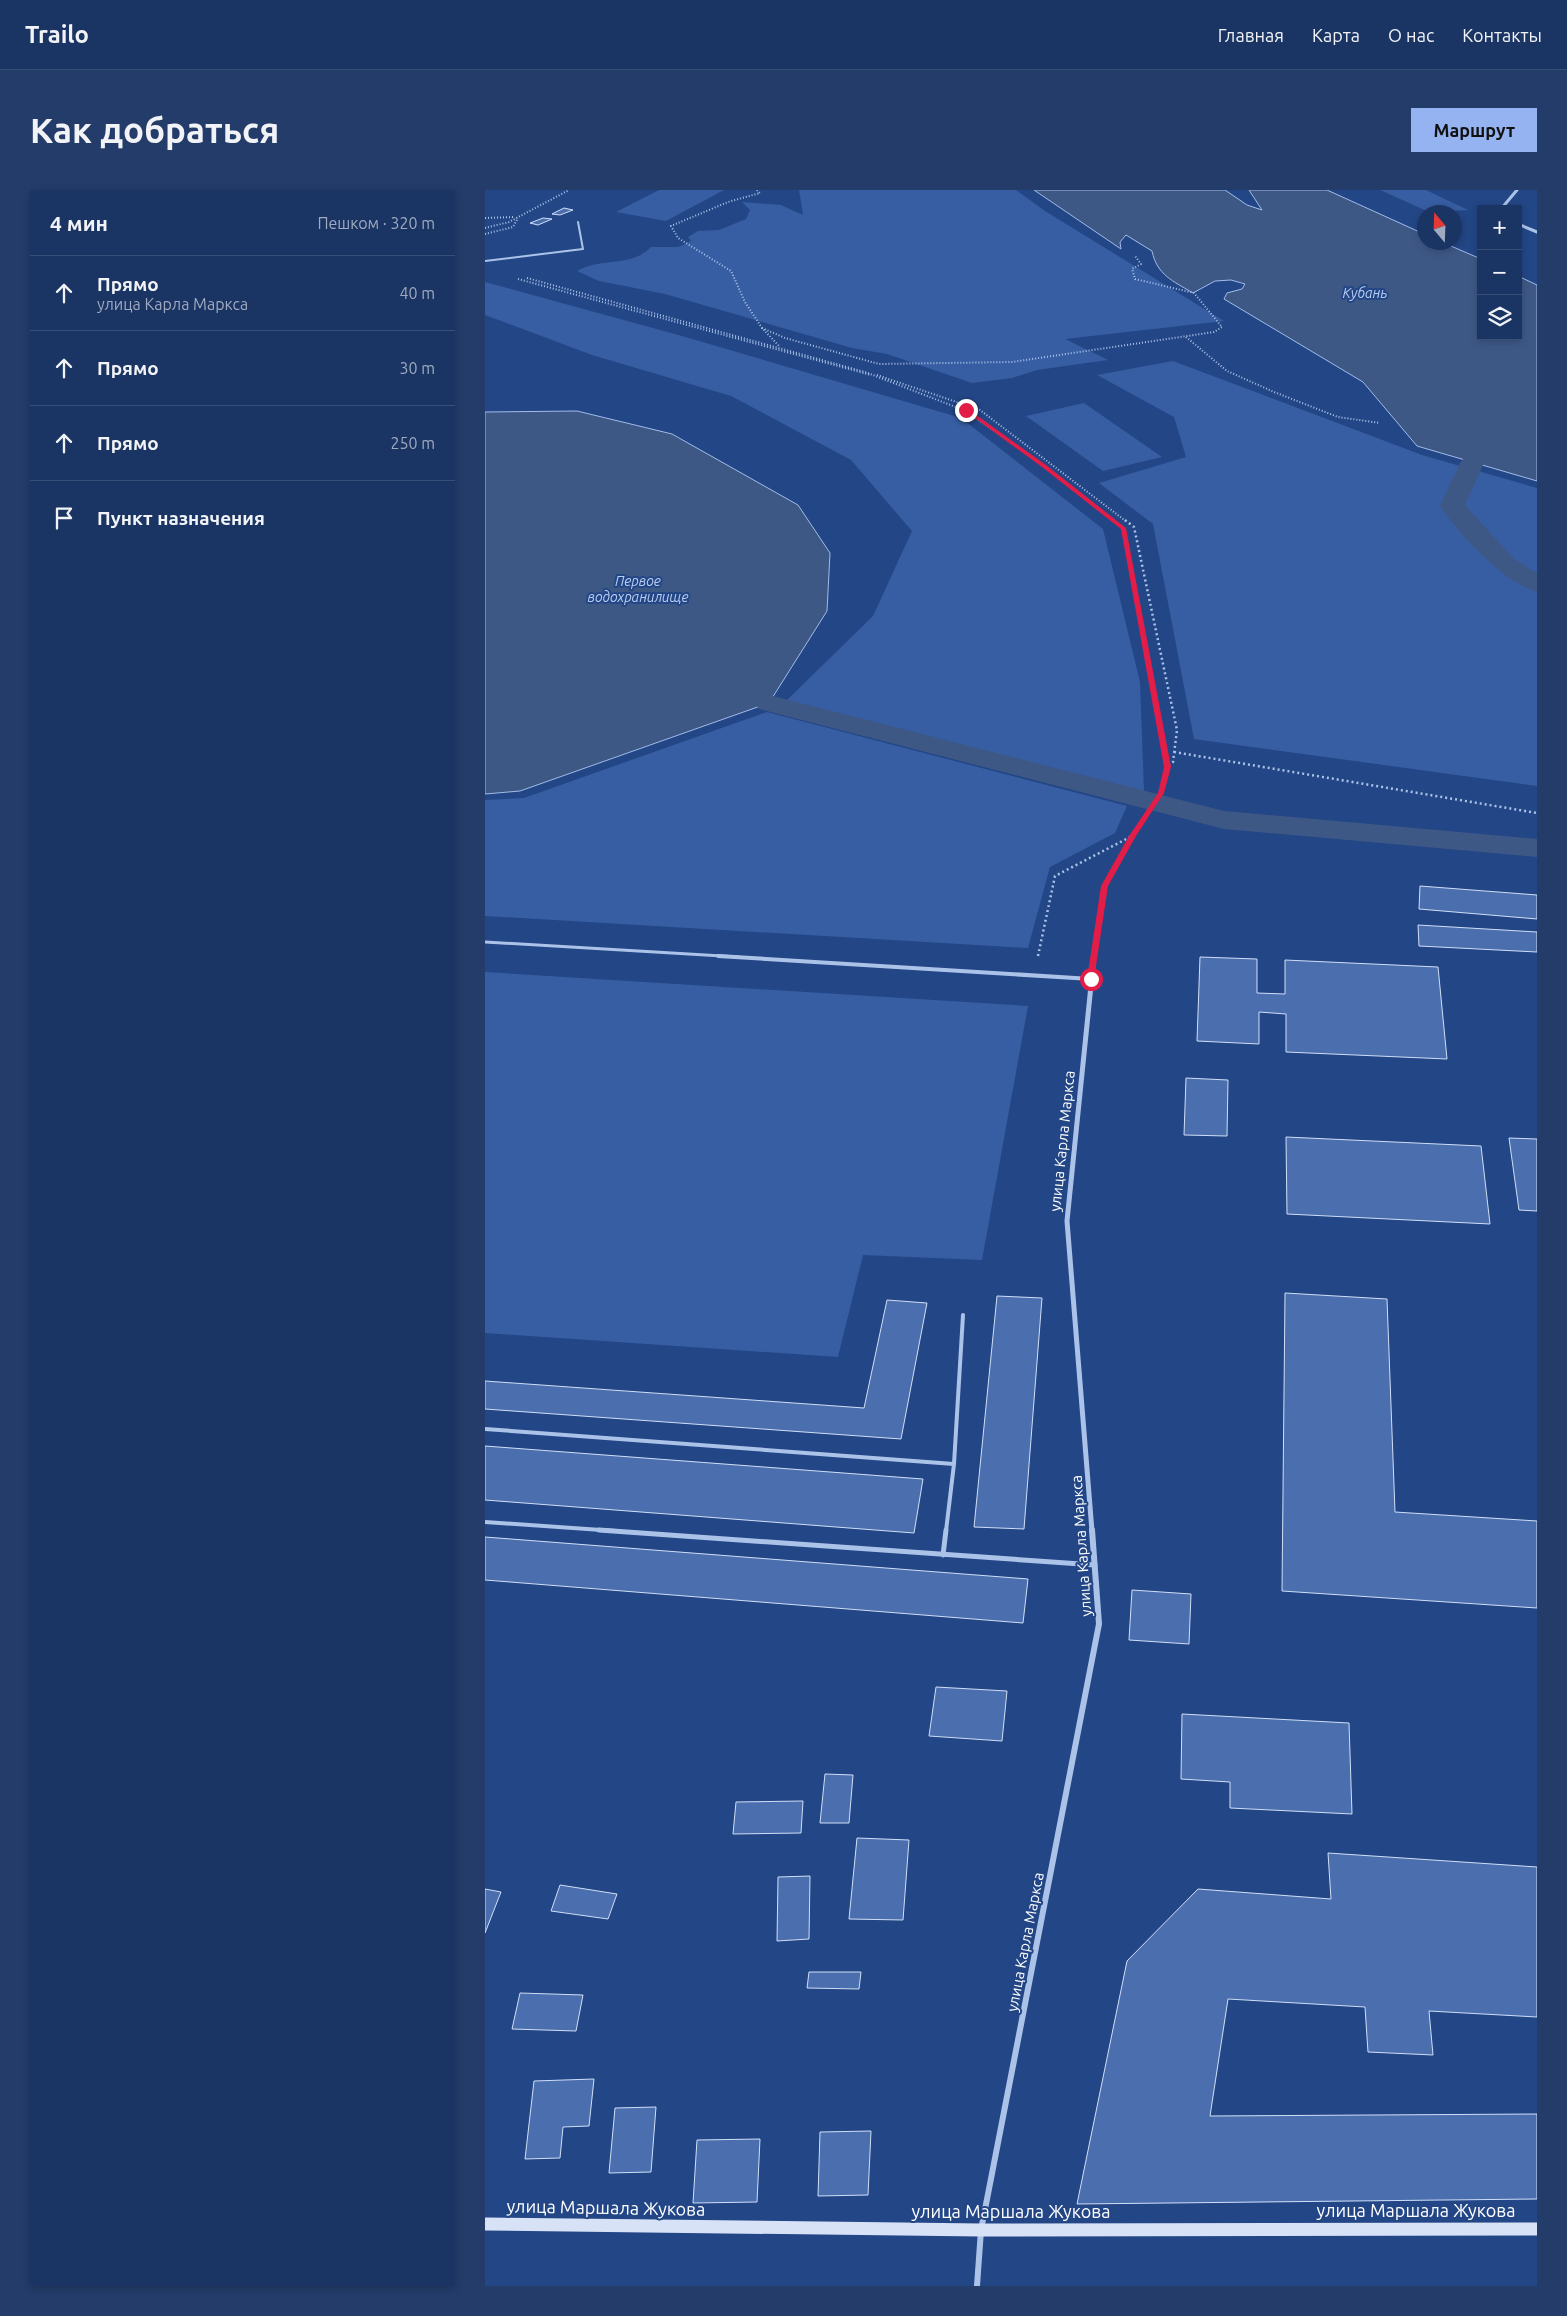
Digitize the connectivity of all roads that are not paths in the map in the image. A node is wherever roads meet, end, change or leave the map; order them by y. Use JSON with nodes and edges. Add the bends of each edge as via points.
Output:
{"nodes":[{"id":1,"x":1517,"y":190,"type":"edge"},
{"id":2,"x":1504,"y":205,"type":"edge"},
{"id":3,"x":578,"y":222,"type":"dead end"},
{"id":4,"x":1522,"y":226,"type":"edge"},
{"id":5,"x":1537,"y":232,"type":"edge"},
{"id":6,"x":485,"y":261,"type":"edge"},
{"id":7,"x":1105,"y":886,"type":"road end"},
{"id":8,"x":485,"y":942,"type":"edge"},
{"id":9,"x":1091,"y":979,"type":"junction"},
{"id":10,"x":963,"y":1315,"type":"dead end"},
{"id":11,"x":485,"y":1430,"type":"edge"},
{"id":12,"x":954,"y":1464,"type":"junction"},
{"id":13,"x":485,"y":1522,"type":"edge"},
{"id":14,"x":943,"y":1555,"type":"junction"},
{"id":15,"x":1095,"y":1565,"type":"junction"},
{"id":16,"x":485,"y":2224,"type":"edge"},
{"id":17,"x":1537,"y":2229,"type":"edge"},
{"id":18,"x":981,"y":2230,"type":"junction"},
{"id":19,"x":977,"y":2286,"type":"edge"}],
"edges":[{"from":1,"to":2,"type":"street"},
{"from":3,"to":6,"type":"lane","via":[[583,250]]},
{"from":4,"to":5,"type":"street"},
{"from":7,"to":9,"type":"street","name":"улица Карла Маркса"},
{"from":8,"to":9,"type":"lane"},
{"from":9,"to":15,"type":"street","name":"улица Карла Маркса","via":[[1067,1221]]},
{"from":10,"to":12,"type":"lane"},
{"from":11,"to":12,"type":"lane"},
{"from":12,"to":14,"type":"lane"},
{"from":13,"to":14,"type":"lane"},
{"from":14,"to":15,"type":"lane"},
{"from":15,"to":18,"type":"street","name":"улица Карла Маркса","via":[[1099,1624]]},
{"from":16,"to":18,"type":"main road","name":"улица Маршала Жукова"},
{"from":17,"to":18,"type":"main road","name":"улица Маршала Жукова"},
{"from":18,"to":19,"type":"street","name":"улица Карла Маркса"}]}
